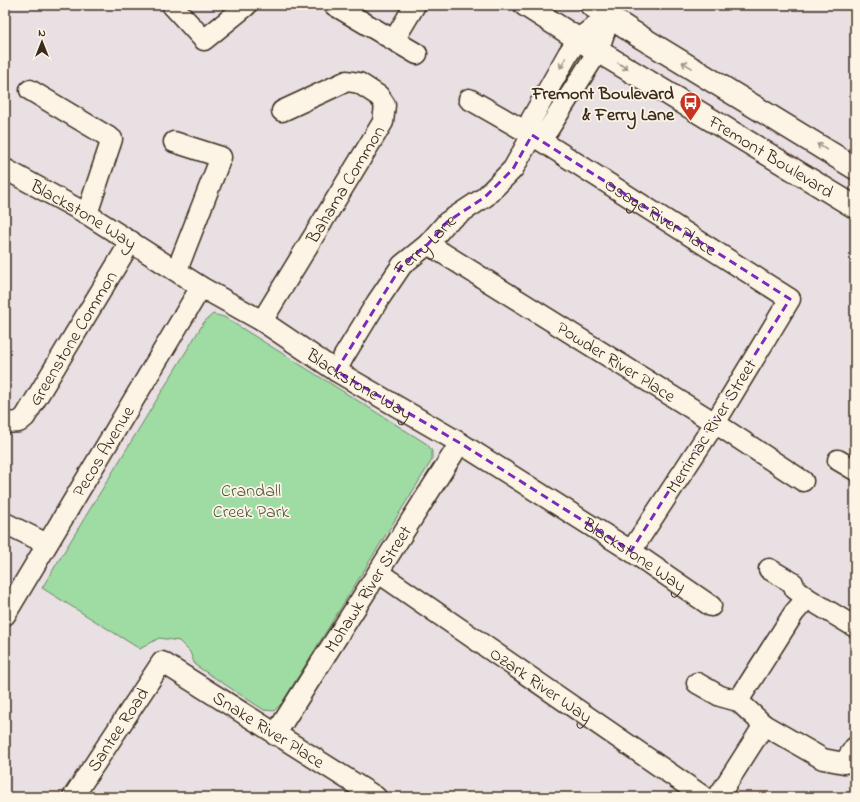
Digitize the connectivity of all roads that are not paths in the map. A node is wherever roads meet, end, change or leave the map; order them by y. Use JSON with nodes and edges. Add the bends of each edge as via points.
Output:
{"nodes":[{"id":1,"x":172,"y":5,"type":"edge"},
{"id":2,"x":334,"y":5,"type":"edge"},
{"id":3,"x":415,"y":5,"type":"edge"},
{"id":4,"x":525,"y":5,"type":"edge"},
{"id":5,"x":246,"y":6,"type":"dead end"},
{"id":6,"x":606,"y":9,"type":"edge"},
{"id":7,"x":578,"y":39,"type":"junction"},
{"id":8,"x":394,"y":40,"type":"junction"},
{"id":9,"x":598,"y":51,"type":"junction"},
{"id":10,"x":416,"y":54,"type":"dead end"},
{"id":11,"x":30,"y":90,"type":"dead end"},
{"id":12,"x":469,"y":99,"type":"dead end"},
{"id":13,"x":282,"y":111,"type":"dead end"},
{"id":14,"x":532,"y":135,"type":"junction"},
{"id":15,"x":174,"y":142,"type":"dead end"},
{"id":16,"x":5,"y":168,"type":"edge"},
{"id":17,"x":855,"y":168,"type":"edge"},
{"id":18,"x":855,"y":207,"type":"edge"},
{"id":19,"x":87,"y":214,"type":"junction"},
{"id":20,"x":131,"y":241,"type":"junction"},
{"id":21,"x":428,"y":244,"type":"junction"},
{"id":22,"x":177,"y":270,"type":"junction"},
{"id":23,"x":201,"y":287,"type":"junction"},
{"id":24,"x":790,"y":299,"type":"joint"},
{"id":25,"x":262,"y":321,"type":"junction"},
{"id":26,"x":336,"y":372,"type":"junction"},
{"id":27,"x":5,"y":423,"type":"edge"},
{"id":28,"x":715,"y":423,"type":"junction"},
{"id":29,"x":460,"y":443,"type":"junction"},
{"id":30,"x":803,"y":481,"type":"dead end"},
{"id":31,"x":5,"y":523,"type":"edge"},
{"id":32,"x":47,"y":544,"type":"junction"},
{"id":33,"x":631,"y":551,"type":"junction"},
{"id":34,"x":769,"y":569,"type":"dead end"},
{"id":35,"x":379,"y":573,"type":"junction"},
{"id":36,"x":806,"y":598,"type":"junction"},
{"id":37,"x":711,"y":606,"type":"dead end"},
{"id":38,"x":5,"y":616,"type":"edge"},
{"id":39,"x":855,"y":627,"type":"edge"},
{"id":40,"x":162,"y":662,"type":"joint"},
{"id":41,"x":697,"y":683,"type":"dead end"},
{"id":42,"x":738,"y":700,"type":"junction"},
{"id":43,"x":764,"y":725,"type":"junction"},
{"id":44,"x":276,"y":735,"type":"junction"},
{"id":45,"x":849,"y":755,"type":"edge"},
{"id":46,"x":74,"y":796,"type":"edge"},
{"id":47,"x":376,"y":797,"type":"edge"},
{"id":48,"x":704,"y":797,"type":"edge"},
{"id":49,"x":718,"y":797,"type":"edge"}],
"edges":[{"from":1,"to":5,"type":"street","via":[[204,40]]},
{"from":2,"to":8,"type":"street"},
{"from":3,"to":8,"type":"street"},
{"from":4,"to":7,"type":"main road","name":"Fremont Boulevard"},
{"from":6,"to":7,"type":"street","name":"Ferry Lane"},
{"from":6,"to":9,"type":"street"},
{"from":17,"to":6,"type":"main road","name":"Fremont Boulevard","one_way":true,"via":[[634,33]]},
{"from":7,"to":9,"type":"main road","name":"Fremont Boulevard"},
{"from":7,"to":14,"type":"street","name":"Ferry Lane","one_way":true,"via":[[531,120]]},
{"from":8,"to":10,"type":"street"},
{"from":9,"to":14,"type":"street","via":[[548,130]]},
{"from":9,"to":18,"type":"main road","name":"Fremont Boulevard","one_way":true},
{"from":11,"to":19,"type":"street","via":[[112,139]]},
{"from":12,"to":14,"type":"street","name":"Osage River Place"},
{"from":13,"to":25,"type":"street","name":"Bahama Common","via":[[347,81],[359,83],[380,96],[385,105],[383,122]]},
{"from":14,"to":21,"type":"street","name":"Ferry Lane","via":[[513,169],[485,197],[447,222]]},
{"from":14,"to":24,"type":"street","name":"Osage River Place"},
{"from":15,"to":22,"type":"street","via":[[221,157]]},
{"from":16,"to":19,"type":"street","name":"Blackstone Way"},
{"from":19,"to":20,"type":"street","name":"Blackstone Way"},
{"from":20,"to":22,"type":"street","name":"Blackstone Way"},
{"from":20,"to":27,"type":"street","name":"Greenstone Common","via":[[25,417],[19,422]]},
{"from":21,"to":26,"type":"street","name":"Ferry Lane","via":[[402,265]]},
{"from":21,"to":28,"type":"street","name":"Powder River Place"},
{"from":22,"to":23,"type":"street","name":"Blackstone Way"},
{"from":23,"to":25,"type":"street","name":"Blackstone Way"},
{"from":23,"to":32,"type":"street","name":"Pecos Avenue"},
{"from":24,"to":28,"type":"street","name":"Merrimac River Street"},
{"from":25,"to":26,"type":"street","name":"Blackstone Way"},
{"from":26,"to":29,"type":"street","name":"Blackstone Way"},
{"from":28,"to":30,"type":"street","name":"Powder River Place"},
{"from":28,"to":33,"type":"street","name":"Merrimac River Street"},
{"from":29,"to":33,"type":"street","name":"Blackstone Way"},
{"from":29,"to":35,"type":"street","name":"Mohawk River Street"},
{"from":31,"to":32,"type":"street"},
{"from":32,"to":38,"type":"street","name":"Pecos Avenue"},
{"from":33,"to":37,"type":"street","name":"Blackstone Way"},
{"from":34,"to":36,"type":"street","via":[[793,583],[795,589]]},
{"from":35,"to":44,"type":"street","name":"Mohawk River Street"},
{"from":35,"to":48,"type":"street","name":"Ozark River Way"},
{"from":36,"to":39,"type":"street"},
{"from":36,"to":42,"type":"street"},
{"from":40,"to":44,"type":"street","name":"Snake River Place"},
{"from":40,"to":46,"type":"street","name":"Santee Road"},
{"from":41,"to":42,"type":"street","via":[[720,696]]},
{"from":42,"to":43,"type":"street"},
{"from":43,"to":45,"type":"street","via":[[823,759]]},
{"from":43,"to":49,"type":"street"},
{"from":44,"to":47,"type":"street","name":"Snake River Place"}]}
